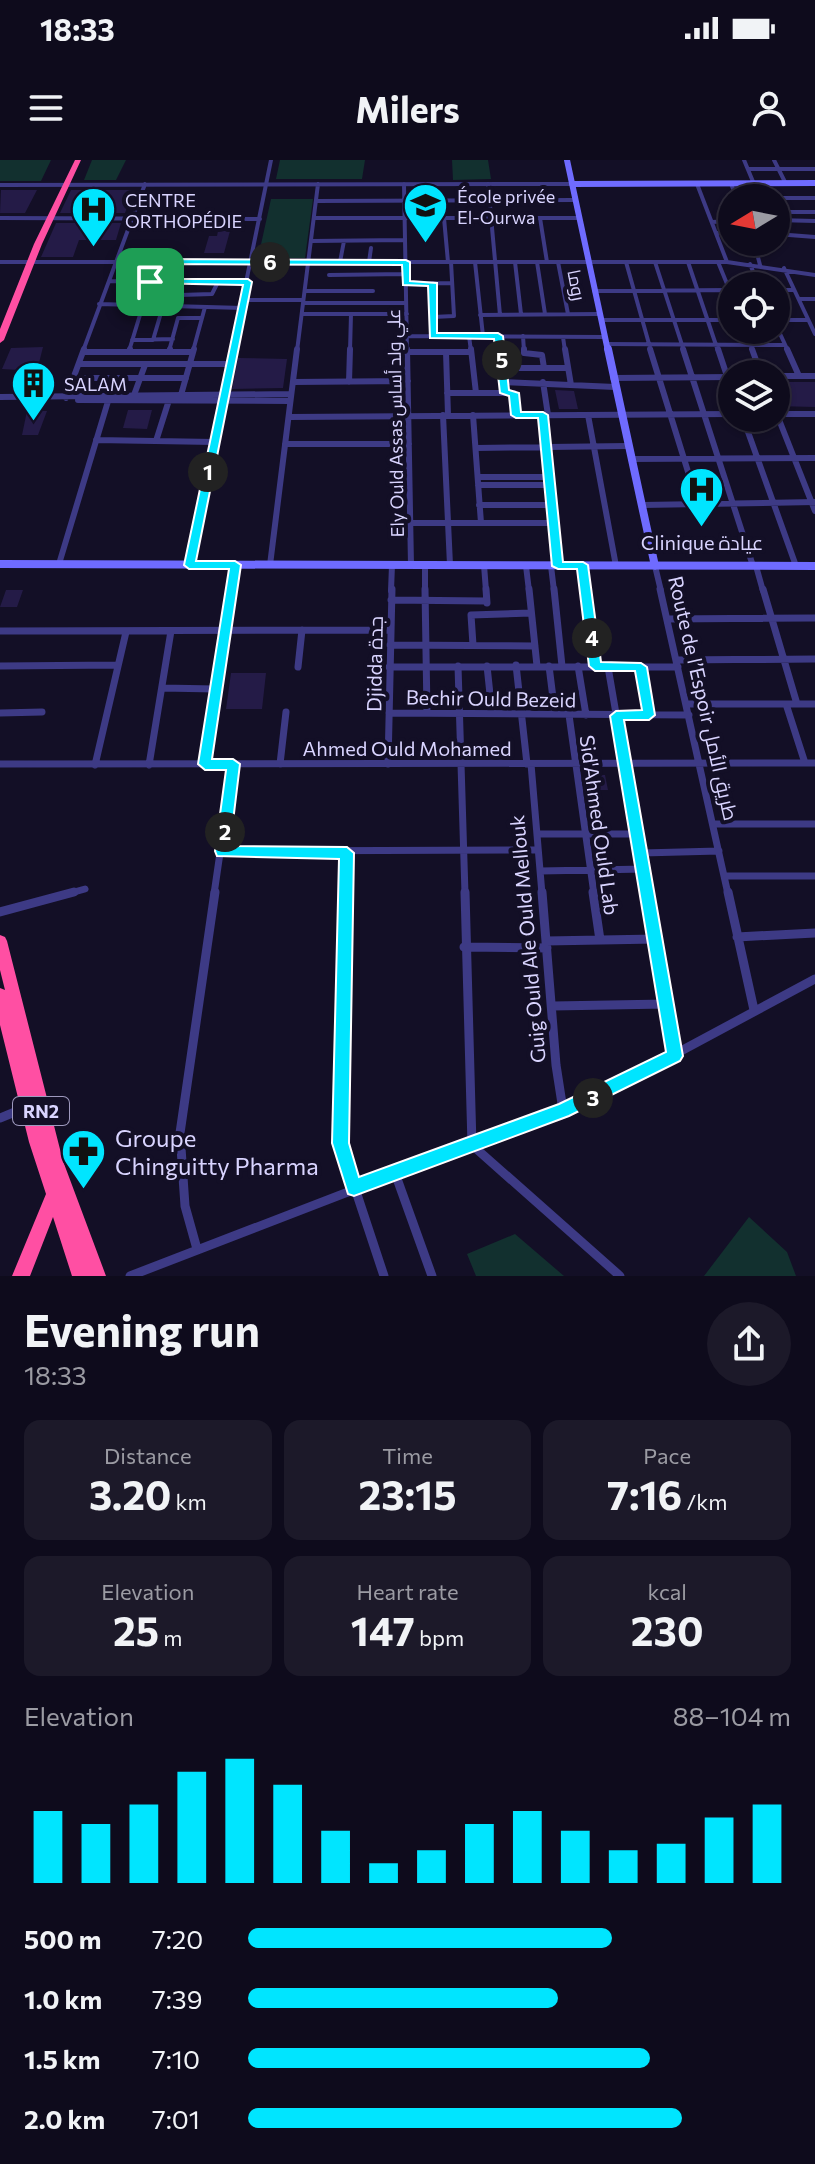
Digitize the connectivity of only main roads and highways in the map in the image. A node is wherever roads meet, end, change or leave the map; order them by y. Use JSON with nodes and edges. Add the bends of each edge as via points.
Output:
{"nodes":[{"id":1,"x":72,"y":160,"type":"edge"},
{"id":2,"x":78,"y":160,"type":"edge"},
{"id":3,"x":63,"y":184,"type":"junction"},
{"id":4,"x":26,"y":262,"type":"junction"},
{"id":5,"x":0,"y":320,"type":"edge"},
{"id":6,"x":0,"y":340,"type":"edge"},
{"id":7,"x":0,"y":941,"type":"edge"},
{"id":8,"x":3,"y":991,"type":"edge"},
{"id":9,"x":58,"y":1192,"type":"junction"},
{"id":10,"x":21,"y":1276,"type":"edge"},
{"id":11,"x":81,"y":1276,"type":"edge"},
{"id":12,"x":97,"y":1276,"type":"edge"}],
"edges":[{"from":1,"to":3,"type":"highway"},
{"from":2,"to":3,"type":"highway"},
{"from":3,"to":4,"type":"highway"},
{"from":4,"to":5,"type":"highway"},
{"from":4,"to":6,"type":"highway"},
{"from":7,"to":8,"type":"highway","number":"RN2"},
{"from":8,"to":9,"type":"highway","number":"RN2"},
{"from":9,"to":10,"type":"highway"},
{"from":9,"to":11,"type":"highway","number":"RN2"},
{"from":9,"to":12,"type":"highway","number":"RN2"}]}
